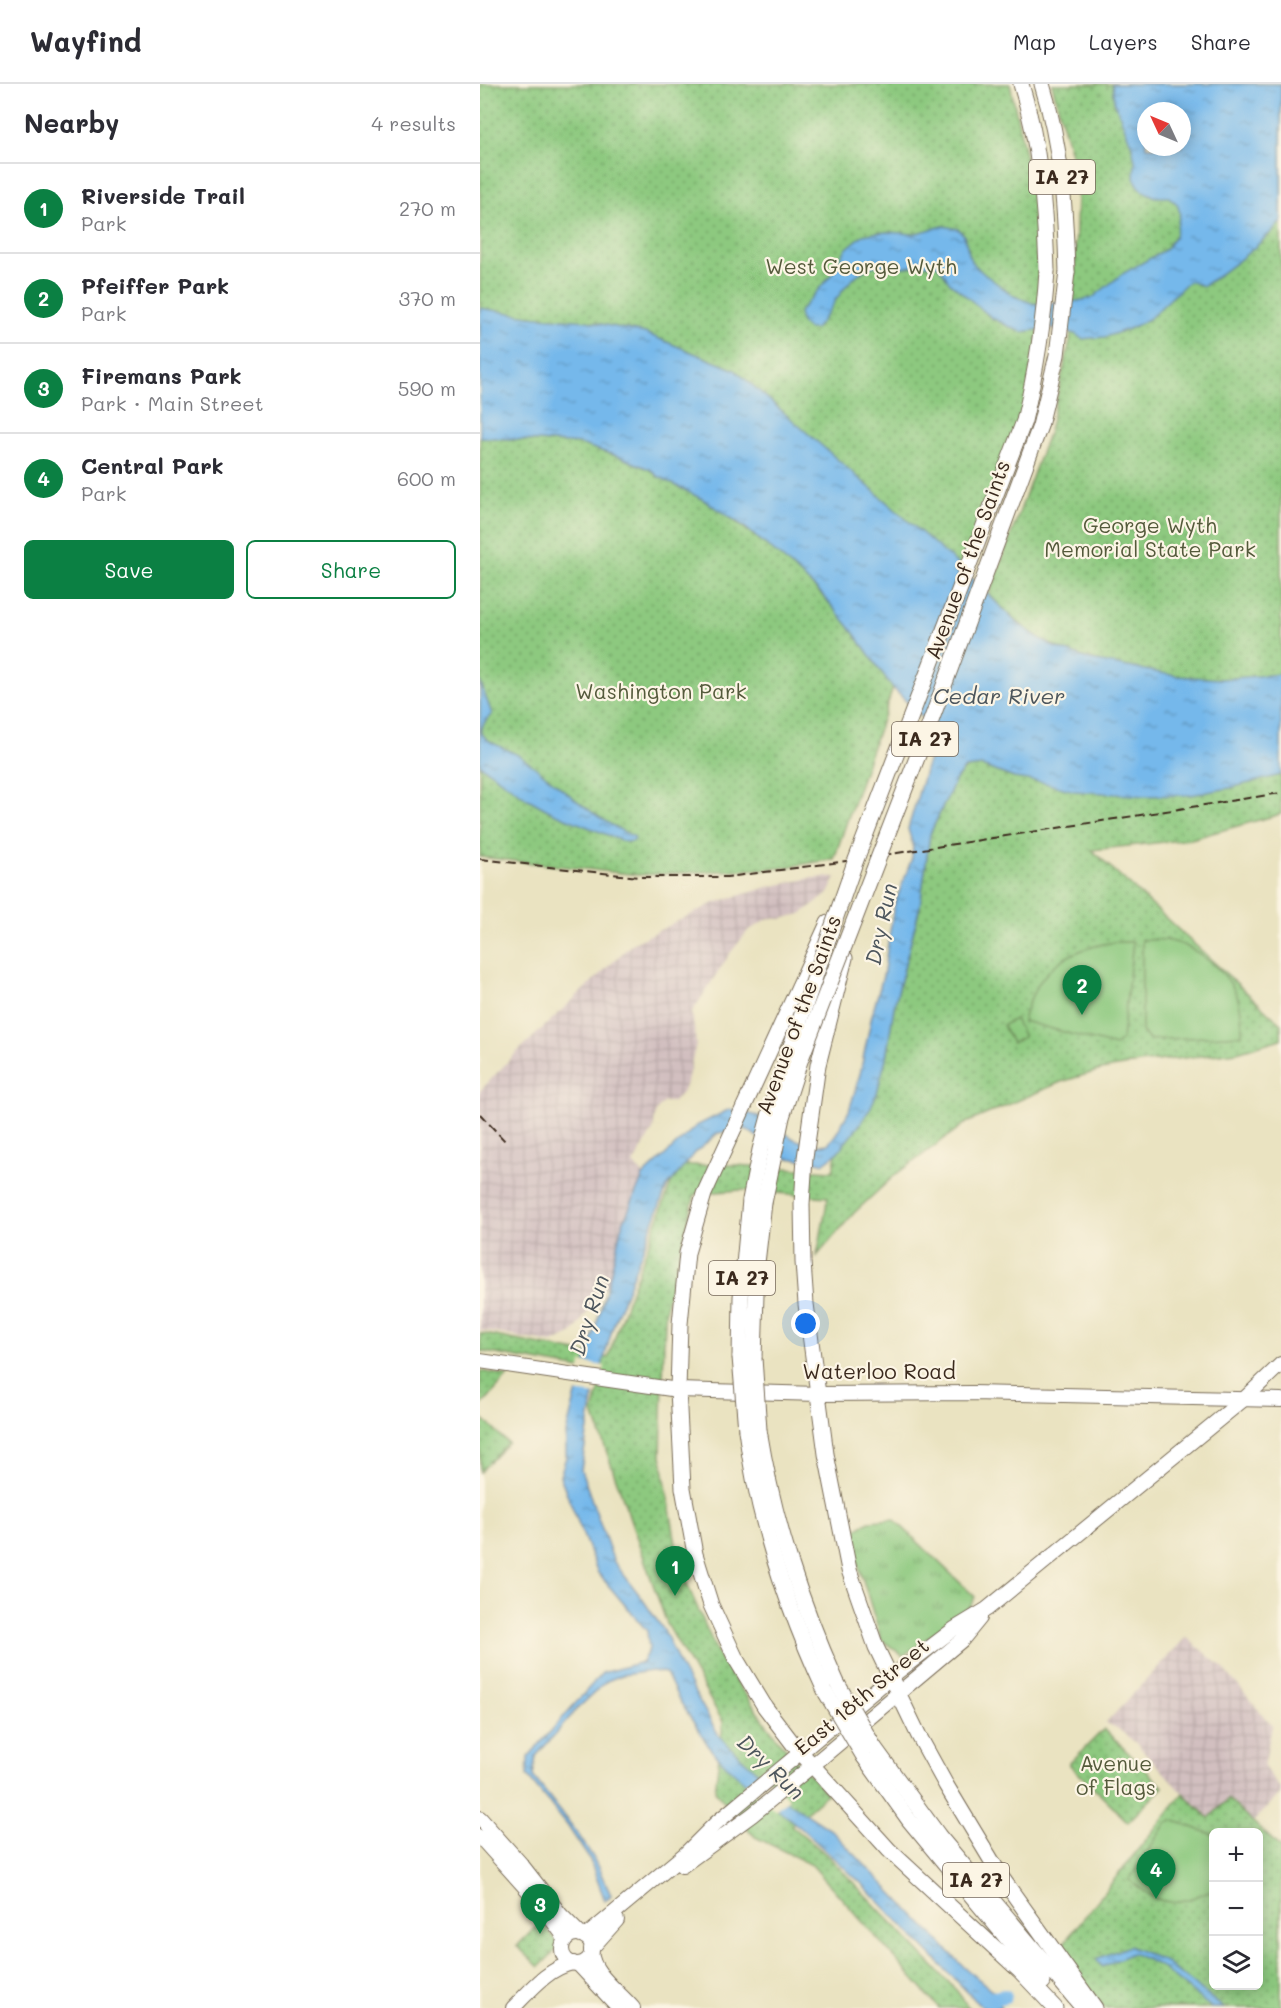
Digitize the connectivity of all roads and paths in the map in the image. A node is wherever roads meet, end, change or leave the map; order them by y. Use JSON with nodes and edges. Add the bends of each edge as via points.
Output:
{"nodes":[{"id":1,"x":1011,"y":84,"type":"edge"},
{"id":2,"x":1021,"y":84,"type":"edge"},
{"id":3,"x":1042,"y":84,"type":"edge"},
{"id":4,"x":1039,"y":161,"type":"junction"},
{"id":5,"x":854,"y":865,"type":"junction"},
{"id":6,"x":852,"y":930,"type":"junction"},
{"id":7,"x":757,"y":1201,"type":"junction"},
{"id":8,"x":480,"y":1361,"type":"edge"},
{"id":9,"x":1281,"y":1364,"type":"edge"},
{"id":10,"x":678,"y":1390,"type":"junction"},
{"id":11,"x":819,"y":1394,"type":"junction"},
{"id":12,"x":1244,"y":1399,"type":"junction"},
{"id":13,"x":1281,"y":1400,"type":"edge"},
{"id":14,"x":987,"y":1609,"type":"junction"},
{"id":15,"x":891,"y":1677,"type":"junction"},
{"id":16,"x":899,"y":1694,"type":"junction"},
{"id":17,"x":801,"y":1752,"type":"junction"},
{"id":18,"x":869,"y":1752,"type":"junction"},
{"id":19,"x":813,"y":1766,"type":"junction"},
{"id":20,"x":480,"y":1818,"type":"edge"},
{"id":21,"x":480,"y":1837,"type":"edge"},
{"id":22,"x":564,"y":1942,"type":"junction"},
{"id":23,"x":587,"y":1943,"type":"junction"},
{"id":24,"x":575,"y":1964,"type":"junction"},
{"id":25,"x":517,"y":2004,"type":"edge"},
{"id":26,"x":619,"y":2008,"type":"edge"},
{"id":27,"x":633,"y":2008,"type":"edge"},
{"id":28,"x":1055,"y":2008,"type":"edge"},
{"id":29,"x":1065,"y":2008,"type":"edge"},
{"id":30,"x":1083,"y":2008,"type":"edge"},
{"id":31,"x":1095,"y":2008,"type":"edge"}],
"edges":[{"from":1,"to":4,"type":"highway"},
{"from":2,"to":4,"type":"highway","name":"Avenue of the Saints","number":"IA 27"},
{"from":3,"to":6,"type":"highway","name":"Avenue of the Saints","number":"IA 27","bridge":true,"via":[[1057,141],[1065,198],[1067,272],[1057,355],[1040,426]]},
{"from":4,"to":5,"type":"highway","name":"Avenue of the Saints","number":"IA 27","bridge":true,"via":[[1046,227],[1045,315],[1024,421]]},
{"from":5,"to":7,"type":"highway","name":"Avenue of the Saints","number":"IA 27","bridge":true,"via":[[775,1093],[760,1150]]},
{"from":5,"to":10,"type":"highway","bridge":true,"via":[[704,1194],[687,1253]]},
{"from":6,"to":7,"type":"highway","name":"Avenue of the Saints","number":"IA 27","bridge":true,"via":[[792,1086]]},
{"from":6,"to":11,"type":"highway","bridge":true,"via":[[818,1065],[805,1158],[802,1204],[806,1304]]},
{"from":7,"to":18,"type":"highway","name":"Avenue of the Saints","number":"IA 27","bridge":true,"via":[[756,1272],[747,1358],[753,1430],[789,1563],[832,1688]]},
{"from":8,"to":10,"type":"main road","name":"Waterloo Road"},
{"from":9,"to":12,"type":"main road","name":"East 18th Street"},
{"from":10,"to":11,"type":"main road","name":"Waterloo Road"},
{"from":10,"to":17,"type":"highway","via":[[683,1488],[702,1580],[736,1659],[765,1707]]},
{"from":11,"to":12,"type":"main road","name":"Waterloo Road"},
{"from":11,"to":15,"type":"highway","via":[[826,1454],[849,1570],[867,1625]]},
{"from":12,"to":13,"type":"main road","name":"Waterloo Road"},
{"from":12,"to":14,"type":"main road","name":"East 18th Street"},
{"from":14,"to":15,"type":"main road","name":"East 18th Street"},
{"from":14,"to":16,"type":"main road","name":"East 18th Street","via":[[962,1640]]},
{"from":15,"to":16,"type":"highway"},
{"from":15,"to":17,"type":"main road","name":"East 18th Street"},
{"from":16,"to":19,"type":"main road","name":"East 18th Street"},
{"from":16,"to":31,"type":"highway","via":[[919,1736],[1002,1878]]},
{"from":17,"to":19,"type":"highway"},
{"from":17,"to":23,"type":"main road","name":"East 18th Street","via":[[716,1823]]},
{"from":18,"to":29,"type":"highway","name":"Avenue of the Saints","number":"IA 27","via":[[916,1828]]},
{"from":18,"to":30,"type":"highway","name":"Avenue of the Saints","number":"IA 27"},
{"from":19,"to":23,"type":"main road","name":"East 18th Street","via":[[671,1873]]},
{"from":19,"to":28,"type":"highway","via":[[889,1850]]},
{"from":20,"to":23,"type":"main road"},
{"from":21,"to":22,"type":"main road","via":[[540,1904]]},
{"from":22,"to":23,"type":"main road","via":[[572,1935]]},
{"from":22,"to":24,"type":"main road","via":[[565,1957]]},
{"from":22,"to":25,"type":"main road"},
{"from":23,"to":24,"type":"main road","via":[[587,1960]]},
{"from":23,"to":27,"type":"main road","via":[[598,1971]]},
{"from":24,"to":25,"type":"main road","via":[[560,1965]]},
{"from":24,"to":26,"type":"main road"}]}
